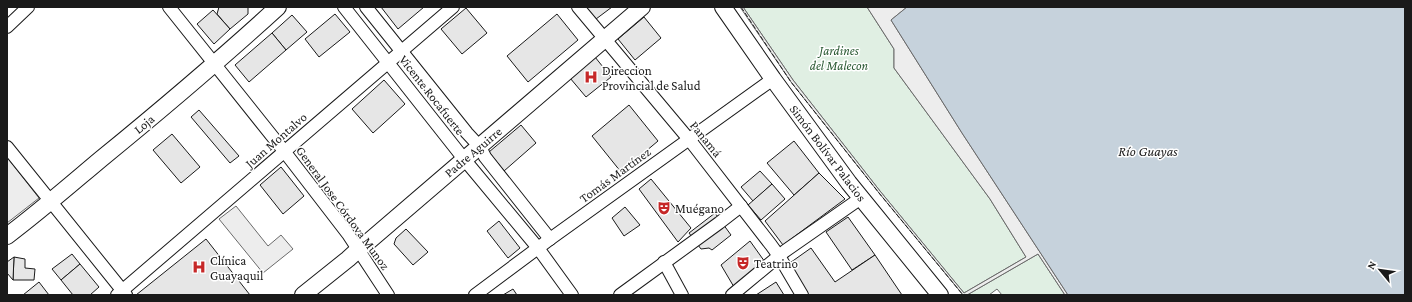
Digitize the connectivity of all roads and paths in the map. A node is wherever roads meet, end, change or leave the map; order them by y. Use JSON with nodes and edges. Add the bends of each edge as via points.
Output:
{"nodes":[{"id":1,"x":28,"y":7,"type":"edge"},
{"id":2,"x":169,"y":7,"type":"edge"},
{"id":3,"x":278,"y":7,"type":"edge"},
{"id":4,"x":344,"y":7,"type":"edge"},
{"id":5,"x":366,"y":7,"type":"edge"},
{"id":6,"x":453,"y":7,"type":"edge"},
{"id":7,"x":578,"y":7,"type":"edge"},
{"id":8,"x":642,"y":7,"type":"edge"},
{"id":9,"x":723,"y":7,"type":"edge"},
{"id":10,"x":7,"y":27,"type":"edge"},
{"id":11,"x":604,"y":38,"type":"junction"},
{"id":12,"x":402,"y":51,"type":"junction"},
{"id":13,"x":388,"y":63,"type":"junction"},
{"id":14,"x":214,"y":64,"type":"junction"},
{"id":15,"x":773,"y":79,"type":"junction"},
{"id":16,"x":689,"y":139,"type":"junction"},
{"id":17,"x":7,"y":147,"type":"edge"},
{"id":18,"x":480,"y":147,"type":"junction"},
{"id":19,"x":284,"y":151,"type":"junction"},
{"id":20,"x":464,"y":159,"type":"junction"},
{"id":21,"x":861,"y":198,"type":"junction"},
{"id":22,"x":51,"y":202,"type":"junction"},
{"id":23,"x":741,"y":206,"type":"junction"},
{"id":24,"x":7,"y":236,"type":"edge"},
{"id":25,"x":550,"y":239,"type":"junction"},
{"id":26,"x":538,"y":248,"type":"junction"},
{"id":27,"x":359,"y":249,"type":"junction"},
{"id":28,"x":779,"y":256,"type":"junction"},
{"id":29,"x":664,"y":262,"type":"junction"},
{"id":30,"x":122,"y":293,"type":"edge"},
{"id":31,"x":303,"y":295,"type":"edge"},
{"id":32,"x":388,"y":295,"type":"edge"},
{"id":33,"x":475,"y":295,"type":"edge"},
{"id":34,"x":572,"y":295,"type":"edge"},
{"id":35,"x":620,"y":295,"type":"edge"},
{"id":36,"x":682,"y":295,"type":"edge"},
{"id":37,"x":732,"y":295,"type":"edge"},
{"id":38,"x":802,"y":295,"type":"edge"},
{"id":39,"x":940,"y":295,"type":"edge"}],
"edges":[{"from":1,"to":10,"type":"street"},
{"from":2,"to":14,"type":"street","name":"General Jose Córdova Munoz"},
{"from":3,"to":14,"type":"main road","name":"Loja"},
{"from":4,"to":13,"type":"street","name":"Vicente Rocafuerte"},
{"from":5,"to":12,"type":"street","name":"Vicente Rocafuerte"},
{"from":6,"to":12,"type":"street","name":"Juan Montalvo"},
{"from":7,"to":11,"type":"street","name":"Panamá"},
{"from":8,"to":11,"type":"main road","name":"Padre Aguirre"},
{"from":9,"to":15,"type":"main road","name":"Simón Bolívar Palacios"},
{"from":11,"to":16,"type":"street","name":"Panamá"},
{"from":11,"to":18,"type":"main road","name":"Padre Aguirre"},
{"from":12,"to":13,"type":"street","name":"Juan Montalvo"},
{"from":12,"to":18,"type":"street","name":"Vicente Rocafuerte"},
{"from":13,"to":19,"type":"street","name":"Juan Montalvo"},
{"from":13,"to":20,"type":"street","name":"Vicente Rocafuerte"},
{"from":14,"to":19,"type":"street","name":"General Jose Córdova Munoz"},
{"from":14,"to":22,"type":"main road","name":"Loja"},
{"from":15,"to":16,"type":"street","name":"Tomás Martínez"},
{"from":15,"to":21,"type":"main road","name":"Simón Bolívar Palacios"},
{"from":16,"to":23,"type":"street","name":"Panamá"},
{"from":16,"to":25,"type":"street","name":"Tomás Martínez"},
{"from":17,"to":22,"type":"street"},
{"from":18,"to":20,"type":"main road","name":"Padre Aguirre"},
{"from":18,"to":25,"type":"street","name":"Vicente Rocafuerte","via":[[485,157]]},
{"from":19,"to":27,"type":"street","name":"General Jose Córdova Munoz"},
{"from":19,"to":30,"type":"street","name":"Juan Montalvo"},
{"from":20,"to":26,"type":"street","name":"Vicente Rocafuerte"},
{"from":20,"to":27,"type":"main road","name":"Padre Aguirre"},
{"from":21,"to":28,"type":"street"},
{"from":21,"to":39,"type":"main road","name":"Simón Bolívar Palacios"},
{"from":22,"to":24,"type":"main road","name":"Loja"},
{"from":22,"to":30,"type":"street"},
{"from":23,"to":28,"type":"street","name":"Panamá"},
{"from":23,"to":29,"type":"street"},
{"from":25,"to":26,"type":"street","name":"Tomás Martínez"},
{"from":26,"to":33,"type":"street","name":"Tomás Martínez"},
{"from":26,"to":34,"type":"street","name":"Vicente Rocafuerte"},
{"from":27,"to":31,"type":"main road","name":"Padre Aguirre"},
{"from":27,"to":32,"type":"street","name":"General Jose Córdova Munoz"},
{"from":28,"to":37,"type":"street"},
{"from":28,"to":38,"type":"street","name":"Panamá"},
{"from":29,"to":35,"type":"street"},
{"from":29,"to":36,"type":"street"}]}
